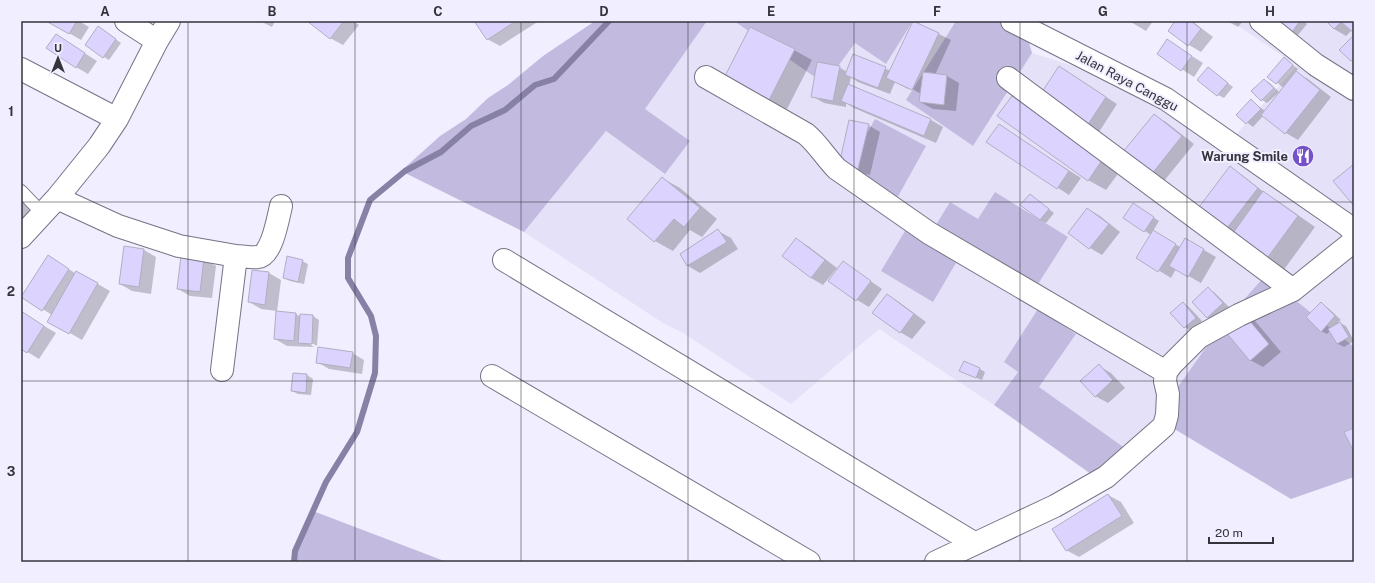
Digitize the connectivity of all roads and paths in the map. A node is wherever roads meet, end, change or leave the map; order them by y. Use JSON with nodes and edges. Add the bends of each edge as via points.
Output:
{"nodes":[{"id":1,"x":126,"y":21,"type":"edge"},
{"id":2,"x":169,"y":21,"type":"edge"},
{"id":3,"x":1012,"y":21,"type":"edge"},
{"id":4,"x":1261,"y":21,"type":"edge"},
{"id":5,"x":157,"y":41,"type":"junction"},
{"id":6,"x":21,"y":69,"type":"edge"},
{"id":7,"x":706,"y":77,"type":"dead end"},
{"id":8,"x":1008,"y":78,"type":"dead end"},
{"id":9,"x":1354,"y":89,"type":"edge"},
{"id":10,"x":117,"y":119,"type":"junction"},
{"id":11,"x":21,"y":191,"type":"edge"},
{"id":12,"x":57,"y":198,"type":"junction"},
{"id":13,"x":281,"y":206,"type":"dead end"},
{"id":14,"x":43,"y":214,"type":"junction"},
{"id":15,"x":1352,"y":229,"type":"edge"},
{"id":16,"x":21,"y":237,"type":"edge"},
{"id":17,"x":236,"y":256,"type":"junction"},
{"id":18,"x":504,"y":260,"type":"dead end"},
{"id":19,"x":1292,"y":290,"type":"junction"},
{"id":20,"x":222,"y":370,"type":"dead end"},
{"id":21,"x":1166,"y":372,"type":"junction"},
{"id":22,"x":492,"y":376,"type":"dead end"},
{"id":23,"x":974,"y":544,"type":"junction"},
{"id":24,"x":809,"y":562,"type":"edge"},
{"id":25,"x":936,"y":562,"type":"edge"}],
"edges":[{"from":1,"to":5,"type":"street"},
{"from":2,"to":5,"type":"street"},
{"from":3,"to":15,"type":"street","name":"Jalan Raya Canggu","via":[[1166,100]]},
{"from":4,"to":9,"type":"street","via":[[1316,65]]},
{"from":5,"to":10,"type":"street"},
{"from":6,"to":10,"type":"street"},
{"from":7,"to":21,"type":"street","via":[[806,134],[837,168],[929,233]]},
{"from":8,"to":19,"type":"street"},
{"from":10,"to":12,"type":"street"},
{"from":11,"to":14,"type":"lane"},
{"from":12,"to":14,"type":"street"},
{"from":12,"to":17,"type":"street","via":[[118,226],[179,246]]},
{"from":13,"to":17,"type":"street","via":[[270,248],[266,254],[259,257]]},
{"from":14,"to":16,"type":"street"},
{"from":15,"to":19,"type":"street"},
{"from":17,"to":20,"type":"street"},
{"from":18,"to":23,"type":"street"},
{"from":19,"to":21,"type":"street","via":[[1198,337]]},
{"from":21,"to":23,"type":"street","via":[[1168,394],[1164,426],[1106,477],[1055,506]]},
{"from":22,"to":24,"type":"street"},
{"from":23,"to":25,"type":"street"}]}
